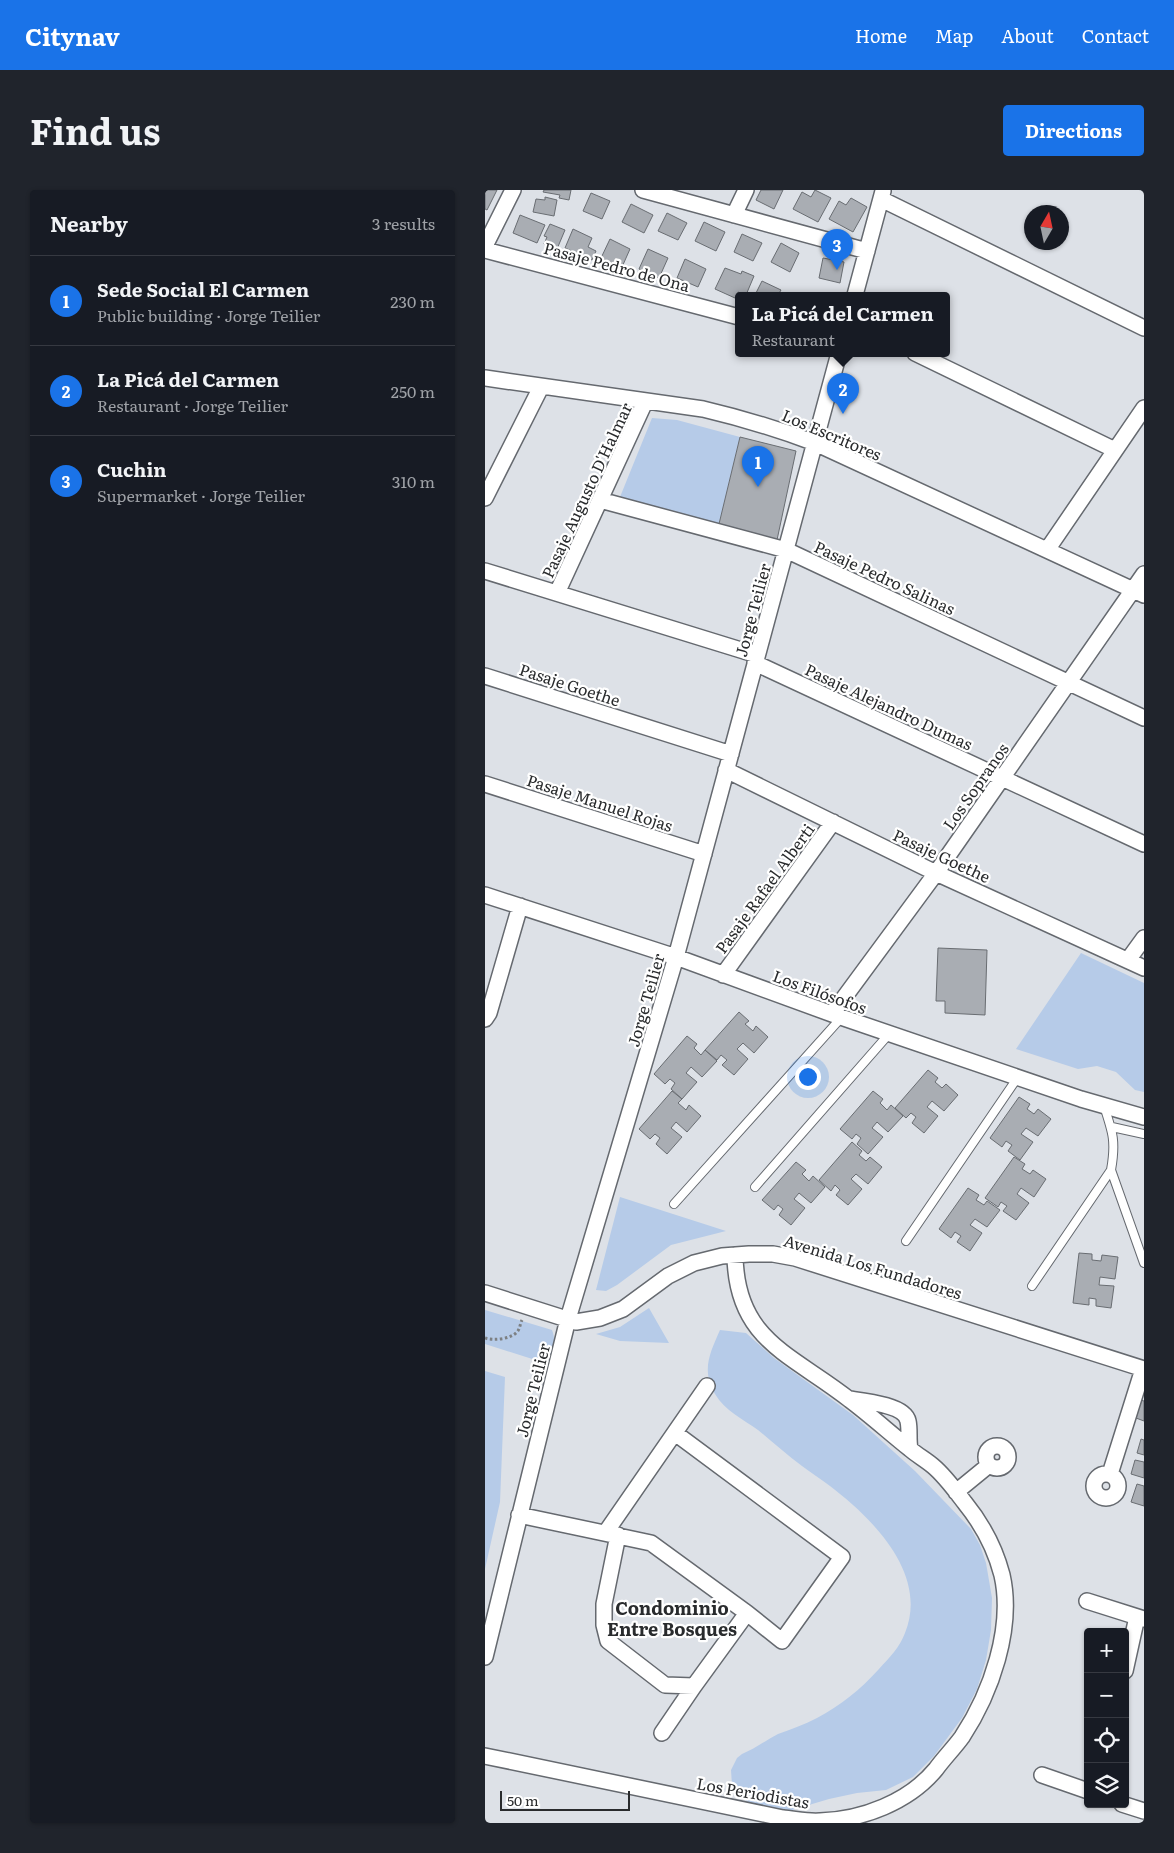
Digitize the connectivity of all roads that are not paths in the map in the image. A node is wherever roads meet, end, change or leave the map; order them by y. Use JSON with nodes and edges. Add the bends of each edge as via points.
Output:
{"nodes":[{"id":1,"x":513,"y":190,"type":"edge"},
{"id":2,"x":643,"y":190,"type":"edge"},
{"id":3,"x":746,"y":190,"type":"edge"},
{"id":4,"x":882,"y":195,"type":"edge"},
{"id":5,"x":734,"y":215,"type":"junction"},
{"id":6,"x":485,"y":248,"type":"edge"},
{"id":7,"x":867,"y":251,"type":"junction"},
{"id":8,"x":856,"y":292,"type":"edge"},
{"id":9,"x":735,"y":316,"type":"edge"},
{"id":10,"x":1144,"y":328,"type":"edge"},
{"id":11,"x":838,"y":357,"type":"edge"},
{"id":12,"x":923,"y":357,"type":"edge"},
{"id":13,"x":485,"y":378,"type":"edge"},
{"id":14,"x":541,"y":387,"type":"junction"},
{"id":15,"x":645,"y":402,"type":"junction"},
{"id":16,"x":1144,"y":408,"type":"edge"},
{"id":17,"x":815,"y":443,"type":"junction"},
{"id":18,"x":1115,"y":450,"type":"junction"},
{"id":19,"x":485,"y":498,"type":"edge"},
{"id":20,"x":600,"y":500,"type":"junction"},
{"id":21,"x":786,"y":550,"type":"junction"},
{"id":22,"x":1047,"y":550,"type":"junction"},
{"id":23,"x":485,"y":571,"type":"edge"},
{"id":24,"x":1144,"y":574,"type":"edge"},
{"id":25,"x":1138,"y":592,"type":"edge"},
{"id":26,"x":557,"y":593,"type":"junction"},
{"id":27,"x":756,"y":659,"type":"junction"},
{"id":28,"x":485,"y":676,"type":"edge"},
{"id":29,"x":1068,"y":682,"type":"junction"},
{"id":30,"x":1144,"y":718,"type":"edge"},
{"id":31,"x":731,"y":754,"type":"junction"},
{"id":32,"x":726,"y":770,"type":"junction"},
{"id":33,"x":1003,"y":778,"type":"junction"},
{"id":34,"x":485,"y":784,"type":"edge"},
{"id":35,"x":833,"y":822,"type":"junction"},
{"id":36,"x":1144,"y":844,"type":"edge"},
{"id":37,"x":704,"y":854,"type":"junction"},
{"id":38,"x":936,"y":873,"type":"junction"},
{"id":39,"x":485,"y":896,"type":"edge"},
{"id":40,"x":520,"y":906,"type":"junction"},
{"id":41,"x":1144,"y":938,"type":"edge"},
{"id":42,"x":676,"y":958,"type":"junction"},
{"id":43,"x":1128,"y":960,"type":"junction"},
{"id":44,"x":1144,"y":968,"type":"edge"},
{"id":45,"x":723,"y":975,"type":"junction"},
{"id":46,"x":836,"y":1016,"type":"junction"},
{"id":47,"x":485,"y":1019,"type":"edge"},
{"id":48,"x":889,"y":1034,"type":"junction"},
{"id":49,"x":1017,"y":1077,"type":"junction"},
{"id":50,"x":1104,"y":1106,"type":"junction"},
{"id":51,"x":1144,"y":1117,"type":"edge"},
{"id":52,"x":1111,"y":1127,"type":"junction"},
{"id":53,"x":1144,"y":1134,"type":"edge"},
{"id":54,"x":1111,"y":1170,"type":"junction"},
{"id":55,"x":755,"y":1187,"type":"dead end"},
{"id":56,"x":674,"y":1204,"type":"dead end"},
{"id":57,"x":906,"y":1241,"type":"dead end"},
{"id":58,"x":735,"y":1255,"type":"junction"},
{"id":59,"x":1144,"y":1263,"type":"edge"},
{"id":60,"x":1033,"y":1286,"type":"dead end"},
{"id":61,"x":485,"y":1294,"type":"edge"},
{"id":62,"x":568,"y":1319,"type":"junction"},
{"id":63,"x":1144,"y":1369,"type":"edge"},
{"id":64,"x":707,"y":1386,"type":"dead end"},
{"id":65,"x":849,"y":1399,"type":"junction"},
{"id":66,"x":675,"y":1433,"type":"junction"},
{"id":67,"x":910,"y":1449,"type":"junction"},
{"id":68,"x":989,"y":1465,"type":"dead end"},
{"id":69,"x":1110,"y":1474,"type":"dead end"},
{"id":70,"x":957,"y":1492,"type":"junction"},
{"id":71,"x":519,"y":1514,"type":"junction"},
{"id":72,"x":612,"y":1534,"type":"junction"},
{"id":73,"x":1087,"y":1601,"type":"dead end"},
{"id":74,"x":747,"y":1613,"type":"junction"},
{"id":75,"x":1141,"y":1618,"type":"edge"},
{"id":76,"x":485,"y":1657,"type":"edge"},
{"id":77,"x":1129,"y":1658,"type":"edge"},
{"id":78,"x":693,"y":1686,"type":"junction"},
{"id":79,"x":662,"y":1733,"type":"dead end"},
{"id":80,"x":485,"y":1756,"type":"edge"},
{"id":81,"x":1043,"y":1775,"type":"dead end"},
{"id":82,"x":1084,"y":1790,"type":"edge"},
{"id":83,"x":1129,"y":1806,"type":"edge"},
{"id":84,"x":1144,"y":1811,"type":"edge"}],
"edges":[{"from":1,"to":6,"type":"street"},
{"from":2,"to":5,"type":"street"},
{"from":3,"to":5,"type":"street"},
{"from":4,"to":7,"type":"street"},
{"from":4,"to":10,"type":"street"},
{"from":5,"to":7,"type":"street"},
{"from":6,"to":9,"type":"street","name":"Pasaje Pedro de Ona"},
{"from":7,"to":8,"type":"street"},
{"from":11,"to":17,"type":"street","name":"Jorge Teilier"},
{"from":12,"to":18,"type":"street"},
{"from":13,"to":14,"type":"street","name":"Los Escritores"},
{"from":14,"to":15,"type":"street","name":"Los Escritores"},
{"from":14,"to":19,"type":"street"},
{"from":15,"to":17,"type":"street","name":"Los Escritores","via":[[731,415]]},
{"from":15,"to":20,"type":"street","name":"Pasaje Augusto D'Halmar"},
{"from":16,"to":18,"type":"street"},
{"from":17,"to":21,"type":"street","name":"Jorge Teilier"},
{"from":17,"to":22,"type":"street","name":"Los Escritores"},
{"from":18,"to":22,"type":"street"},
{"from":20,"to":21,"type":"street","name":"Pasaje Pedro Salinas"},
{"from":20,"to":26,"type":"street","name":"Pasaje Augusto D'Halmar"},
{"from":21,"to":27,"type":"street","name":"Jorge Teilier"},
{"from":21,"to":29,"type":"street","name":"Pasaje Pedro Salinas"},
{"from":22,"to":25,"type":"street","name":"Los Escritores"},
{"from":23,"to":26,"type":"street","name":"Pasaje Alejandro Dumas"},
{"from":24,"to":25,"type":"street","name":"Los Sopranos"},
{"from":25,"to":29,"type":"street","name":"Los Sopranos"},
{"from":26,"to":27,"type":"street","name":"Pasaje Alejandro Dumas"},
{"from":27,"to":31,"type":"street","name":"Jorge Teilier"},
{"from":27,"to":33,"type":"street","name":"Pasaje Alejandro Dumas"},
{"from":28,"to":31,"type":"street","name":"Pasaje Goethe"},
{"from":29,"to":30,"type":"street","name":"Pasaje Pedro Salinas"},
{"from":29,"to":33,"type":"street","name":"Los Sopranos"},
{"from":31,"to":32,"type":"street","name":"Jorge Teilier"},
{"from":32,"to":35,"type":"street","name":"Pasaje Goethe"},
{"from":32,"to":37,"type":"street","name":"Jorge Teilier"},
{"from":33,"to":36,"type":"street","name":"Pasaje Alejandro Dumas"},
{"from":33,"to":38,"type":"street","name":"Los Sopranos"},
{"from":34,"to":37,"type":"street","name":"Pasaje Manuel Rojas"},
{"from":35,"to":38,"type":"street","name":"Pasaje Goethe"},
{"from":35,"to":45,"type":"street","name":"Pasaje Rafael Alberti"},
{"from":37,"to":42,"type":"street","name":"Jorge Teilier"},
{"from":38,"to":43,"type":"street","name":"Pasaje Goethe"},
{"from":38,"to":46,"type":"street","name":"Los Sopranos"},
{"from":39,"to":40,"type":"street","name":"Los Filósofos"},
{"from":40,"to":42,"type":"street","name":"Los Filósofos"},
{"from":40,"to":47,"type":"street"},
{"from":41,"to":43,"type":"street"},
{"from":42,"to":45,"type":"street","name":"Los Filósofos"},
{"from":42,"to":62,"type":"street","name":"Jorge Teilier"},
{"from":43,"to":44,"type":"street","name":"Pasaje Goethe"},
{"from":45,"to":46,"type":"street","name":"Los Filósofos"},
{"from":46,"to":48,"type":"street","name":"Los Filósofos"},
{"from":46,"to":56,"type":"lane"},
{"from":48,"to":49,"type":"street","name":"Los Filósofos"},
{"from":48,"to":55,"type":"lane"},
{"from":49,"to":50,"type":"street","name":"Los Filósofos"},
{"from":49,"to":57,"type":"lane"},
{"from":50,"to":51,"type":"street","name":"Los Filósofos"},
{"from":50,"to":52,"type":"lane"},
{"from":52,"to":53,"type":"lane"},
{"from":52,"to":54,"type":"lane","via":[[1115,1149]]},
{"from":54,"to":59,"type":"lane"},
{"from":54,"to":60,"type":"lane"},
{"from":58,"to":62,"type":"street","name":"Avenida Los Fundadores","via":[[694,1262],[668,1276],[623,1309],[600,1318],[576,1322]]},
{"from":58,"to":63,"type":"street","name":"Avenida Los Fundadores","via":[[773,1254],[795,1258]]},
{"from":58,"to":65,"type":"street","name":"Los Periodistas","via":[[738,1290],[746,1311],[763,1336]]},
{"from":61,"to":62,"type":"street","name":"Avenida Los Fundadores"},
{"from":62,"to":71,"type":"street","name":"Jorge Teilier"},
{"from":63,"to":69,"type":"street"},
{"from":64,"to":66,"type":"street"},
{"from":65,"to":67,"type":"street","name":"Los Periodistas"},
{"from":65,"to":67,"type":"street","name":"Los Periodistas","via":[[894,1408],[905,1414]]},
{"from":66,"to":72,"type":"street"},
{"from":66,"to":74,"type":"street","via":[[842,1557],[782,1641]]},
{"from":67,"to":70,"type":"street","name":"Los Periodistas","via":[[934,1466]]},
{"from":68,"to":70,"type":"street"},
{"from":70,"to":80,"type":"street","name":"Los Periodistas","via":[[979,1521],[995,1552],[1002,1576],[1005,1610],[1001,1643],[993,1675],[961,1738],[933,1772],[904,1797],[877,1810],[846,1818],[819,1821],[783,1818]]},
{"from":71,"to":72,"type":"street"},
{"from":71,"to":76,"type":"street","name":"Jorge Teilier"},
{"from":72,"to":74,"type":"street","via":[[651,1543]]},
{"from":72,"to":78,"type":"street","via":[[603,1614],[607,1641],[665,1685]]},
{"from":73,"to":75,"type":"street"},
{"from":74,"to":78,"type":"street"},
{"from":75,"to":77,"type":"street"},
{"from":78,"to":79,"type":"street"},
{"from":81,"to":82,"type":"street"},
{"from":83,"to":84,"type":"street"}]}
